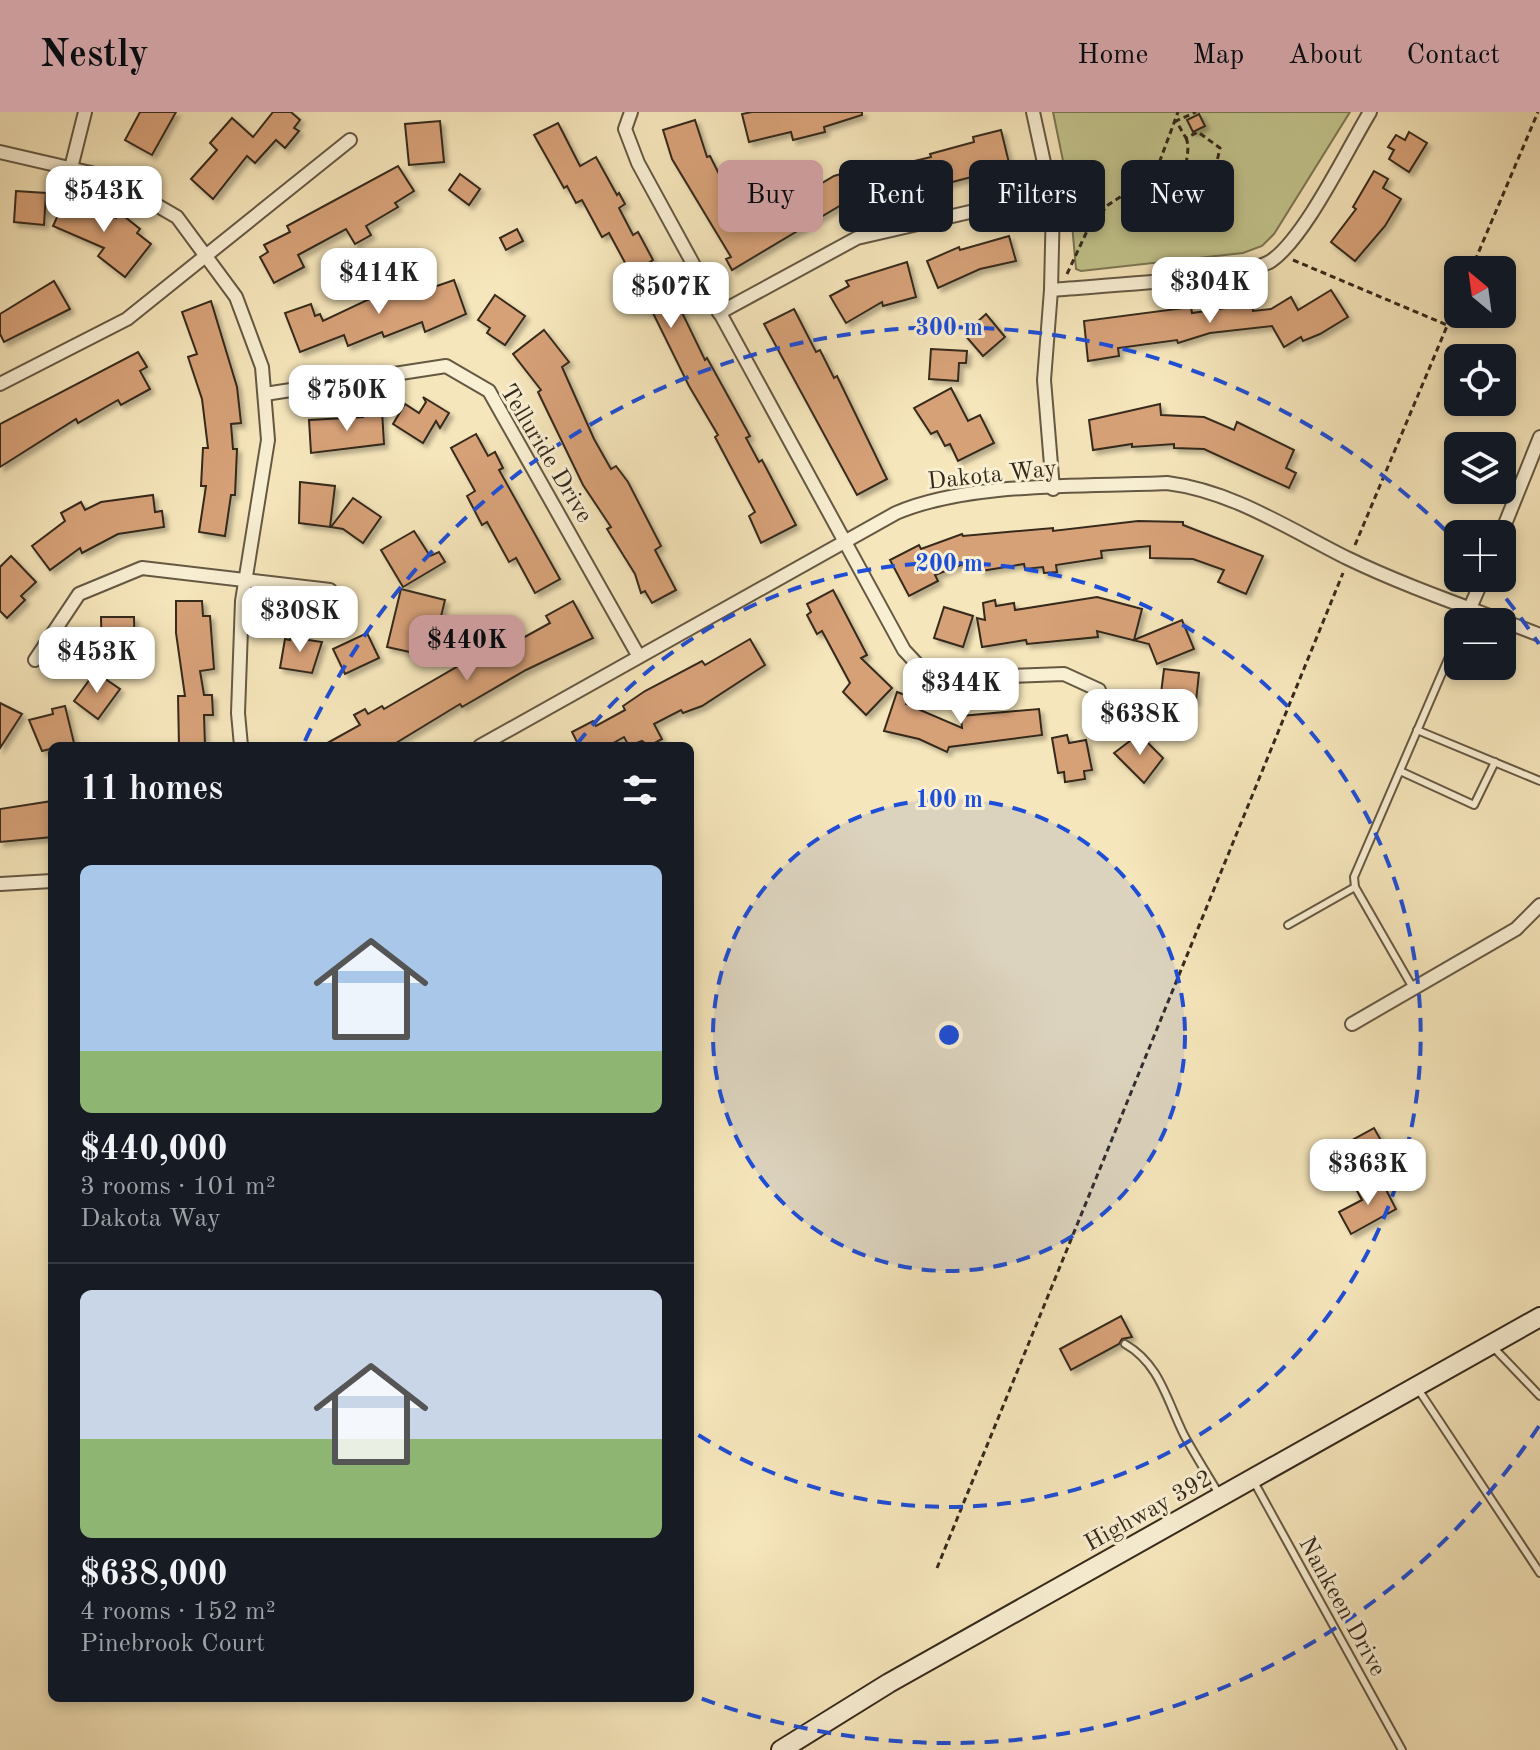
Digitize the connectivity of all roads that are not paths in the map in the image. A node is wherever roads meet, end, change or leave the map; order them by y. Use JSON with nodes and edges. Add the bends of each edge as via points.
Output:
{"nodes":[{"id":1,"x":85,"y":112,"type":"edge"},
{"id":2,"x":1033,"y":112,"type":"edge"},
{"id":3,"x":1370,"y":112,"type":"edge"},
{"id":4,"x":629,"y":115,"type":"edge"},
{"id":5,"x":350,"y":140,"type":"dead end"},
{"id":6,"x":0,"y":152,"type":"edge"},
{"id":7,"x":1044,"y":160,"type":"edge"},
{"id":8,"x":71,"y":168,"type":"junction"},
{"id":9,"x":969,"y":212,"type":"edge"},
{"id":10,"x":1052,"y":232,"type":"edge"},
{"id":11,"x":204,"y":254,"type":"junction"},
{"id":12,"x":1051,"y":290,"type":"junction"},
{"id":13,"x":719,"y":313,"type":"junction"},
{"id":14,"x":0,"y":384,"type":"edge"},
{"id":15,"x":265,"y":394,"type":"junction"},
{"id":16,"x":1540,"y":437,"type":"edge"},
{"id":17,"x":1053,"y":489,"type":"junction"},
{"id":18,"x":1507,"y":520,"type":"edge"},
{"id":19,"x":843,"y":541,"type":"junction"},
{"id":20,"x":246,"y":579,"type":"junction"},
{"id":21,"x":330,"y":590,"type":"dead end"},
{"id":22,"x":1477,"y":592,"type":"edge"},
{"id":23,"x":1470,"y":608,"type":"joint"},
{"id":24,"x":1516,"y":626,"type":"edge"},
{"id":25,"x":1540,"y":635,"type":"edge"},
{"id":26,"x":638,"y":655,"type":"junction"},
{"id":27,"x":35,"y":660,"type":"dead end"},
{"id":28,"x":1444,"y":668,"type":"edge"},
{"id":29,"x":1099,"y":690,"type":"dead end"},
{"id":30,"x":1417,"y":730,"type":"junction"},
{"id":31,"x":241,"y":742,"type":"edge"},
{"id":32,"x":487,"y":742,"type":"edge"},
{"id":33,"x":1495,"y":762,"type":"junction"},
{"id":34,"x":1400,"y":771,"type":"junction"},
{"id":35,"x":1540,"y":781,"type":"edge"},
{"id":36,"x":48,"y":881,"type":"edge"},
{"id":37,"x":0,"y":884,"type":"edge"},
{"id":38,"x":1355,"y":887,"type":"junction"},
{"id":39,"x":1540,"y":905,"type":"edge"},
{"id":40,"x":1288,"y":925,"type":"dead end"},
{"id":41,"x":1413,"y":989,"type":"junction"},
{"id":42,"x":1352,"y":1024,"type":"dead end"},
{"id":43,"x":1540,"y":1317,"type":"edge"},
{"id":44,"x":1125,"y":1344,"type":"dead end"},
{"id":45,"x":1491,"y":1344,"type":"junction"},
{"id":46,"x":1416,"y":1387,"type":"junction"},
{"id":47,"x":1540,"y":1396,"type":"edge"},
{"id":48,"x":1253,"y":1479,"type":"junction"},
{"id":49,"x":1221,"y":1497,"type":"junction"},
{"id":50,"x":1540,"y":1573,"type":"edge"},
{"id":51,"x":781,"y":1750,"type":"edge"},
{"id":52,"x":1402,"y":1750,"type":"edge"}],
"edges":[{"from":1,"to":8,"type":"street"},
{"from":2,"to":7,"type":"street"},
{"from":3,"to":12,"type":"street","via":[[1292,240],[1258,267]]},
{"from":4,"to":13,"type":"street","via":[[625,129],[638,163]]},
{"from":5,"to":11,"type":"street"},
{"from":6,"to":8,"type":"street"},
{"from":8,"to":11,"type":"street","via":[[108,177],[177,217]]},
{"from":9,"to":13,"type":"street","via":[[857,238]]},
{"from":10,"to":12,"type":"street"},
{"from":11,"to":14,"type":"street","via":[[127,319]]},
{"from":11,"to":15,"type":"street","via":[[236,297],[262,367]]},
{"from":12,"to":17,"type":"street","via":[[1044,380]]},
{"from":13,"to":19,"type":"street"},
{"from":15,"to":20,"type":"street","via":[[268,440]]},
{"from":15,"to":26,"type":"street","name":"Telluride Drive","via":[[446,366],[489,391]]},
{"from":16,"to":18,"type":"street"},
{"from":17,"to":19,"type":"street","name":"Dakota Way","via":[[972,493],[919,503]]},
{"from":17,"to":23,"type":"street","name":"Dakota Way","via":[[1193,486]]},
{"from":19,"to":26,"type":"street","name":"Dakota Way"},
{"from":19,"to":29,"type":"street","via":[[904,650],[933,674],[1064,674]]},
{"from":20,"to":21,"type":"street"},
{"from":20,"to":27,"type":"street","via":[[142,568],[79,594]]},
{"from":20,"to":31,"type":"street"},
{"from":22,"to":23,"type":"street"},
{"from":24,"to":25,"type":"street","name":"Dakota Way"},
{"from":26,"to":32,"type":"street","name":"Dakota Way"},
{"from":28,"to":30,"type":"lane"},
{"from":30,"to":33,"type":"lane"},
{"from":30,"to":34,"type":"lane"},
{"from":33,"to":34,"type":"lane","via":[[1474,805]]},
{"from":33,"to":35,"type":"lane"},
{"from":34,"to":38,"type":"lane","via":[[1354,877]]},
{"from":36,"to":37,"type":"street"},
{"from":38,"to":40,"type":"lane"},
{"from":38,"to":41,"type":"lane"},
{"from":39,"to":41,"type":"street","via":[[1516,929]]},
{"from":41,"to":42,"type":"street"},
{"from":43,"to":45,"type":"main road","name":"Highway 392"},
{"from":44,"to":49,"type":"lane","via":[[1151,1365]]},
{"from":45,"to":46,"type":"main road","name":"Highway 392"},
{"from":45,"to":47,"type":"lane"},
{"from":46,"to":48,"type":"main road","name":"Highway 392"},
{"from":46,"to":50,"type":"lane"},
{"from":48,"to":49,"type":"main road","name":"Highway 392"},
{"from":48,"to":52,"type":"lane","name":"Nankeen Drive"},
{"from":49,"to":51,"type":"main road","name":"Highway 392","via":[[889,1683]]}]}
